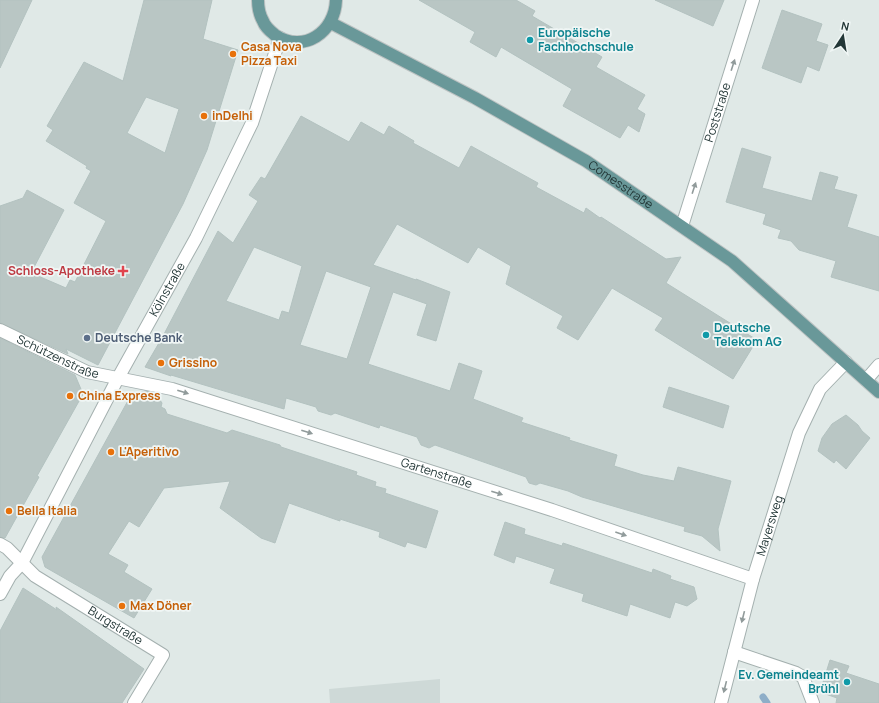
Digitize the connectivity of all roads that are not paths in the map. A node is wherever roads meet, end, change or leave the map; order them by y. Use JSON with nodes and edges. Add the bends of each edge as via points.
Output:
{"nodes":[{"id":1,"x":258,"y":0,"type":"edge"},
{"id":2,"x":336,"y":0,"type":"edge"},
{"id":3,"x":753,"y":0,"type":"edge"},
{"id":4,"x":331,"y":23,"type":"junction"},
{"id":5,"x":280,"y":38,"type":"junction"},
{"id":6,"x":682,"y":226,"type":"junction"},
{"id":7,"x":0,"y":330,"type":"edge"},
{"id":8,"x":846,"y":362,"type":"junction"},
{"id":9,"x":879,"y":366,"type":"edge"},
{"id":10,"x":118,"y":378,"type":"junction"},
{"id":11,"x":866,"y":380,"type":"junction"},
{"id":12,"x":879,"y":392,"type":"edge"},
{"id":13,"x":0,"y":544,"type":"edge"},
{"id":14,"x":22,"y":563,"type":"junction"},
{"id":15,"x":753,"y":579,"type":"junction"},
{"id":16,"x":0,"y":594,"type":"edge"},
{"id":17,"x":734,"y":652,"type":"junction"},
{"id":18,"x":134,"y":703,"type":"edge"},
{"id":19,"x":721,"y":703,"type":"edge"},
{"id":20,"x":813,"y":703,"type":"edge"}],
"edges":[{"from":1,"to":5,"type":"main road","via":[[263,22]]},
{"from":2,"to":4,"type":"main road","via":[[336,11]]},
{"from":6,"to":3,"type":"street","name":"Poststraße","one_way":true},
{"from":4,"to":5,"type":"main road","via":[[324,32],[308,40],[291,41]]},
{"from":4,"to":6,"type":"main road","name":"Comesstraße","via":[[475,98],[586,161]]},
{"from":5,"to":10,"type":"street","name":"Kölnstraße","via":[[252,123],[196,238]]},
{"from":6,"to":8,"type":"main road","name":"Comesstraße","via":[[732,261]]},
{"from":7,"to":10,"type":"street","name":"Schützenstraße","via":[[87,372]]},
{"from":8,"to":11,"type":"main road","name":"Comesstraße"},
{"from":8,"to":15,"type":"street","name":"Mayersweg","via":[[820,389],[799,433]]},
{"from":9,"to":11,"type":"street"},
{"from":10,"to":14,"type":"street","name":"Kölnstraße"},
{"from":10,"to":15,"type":"street","name":"Gartenstraße","one_way":true,"via":[[172,389],[552,510]]},
{"from":11,"to":12,"type":"main road","name":"Comesstraße"},
{"from":13,"to":14,"type":"street"},
{"from":14,"to":16,"type":"street","name":"Kölnstraße","via":[[10,576]]},
{"from":14,"to":18,"type":"street","name":"Burgstraße","via":[[35,576],[163,655]]},
{"from":15,"to":17,"type":"street","name":"Mayersweg","one_way":true},
{"from":17,"to":19,"type":"street","name":"Mayersweg","one_way":true},
{"from":17,"to":20,"type":"street","via":[[803,677]]}]}
